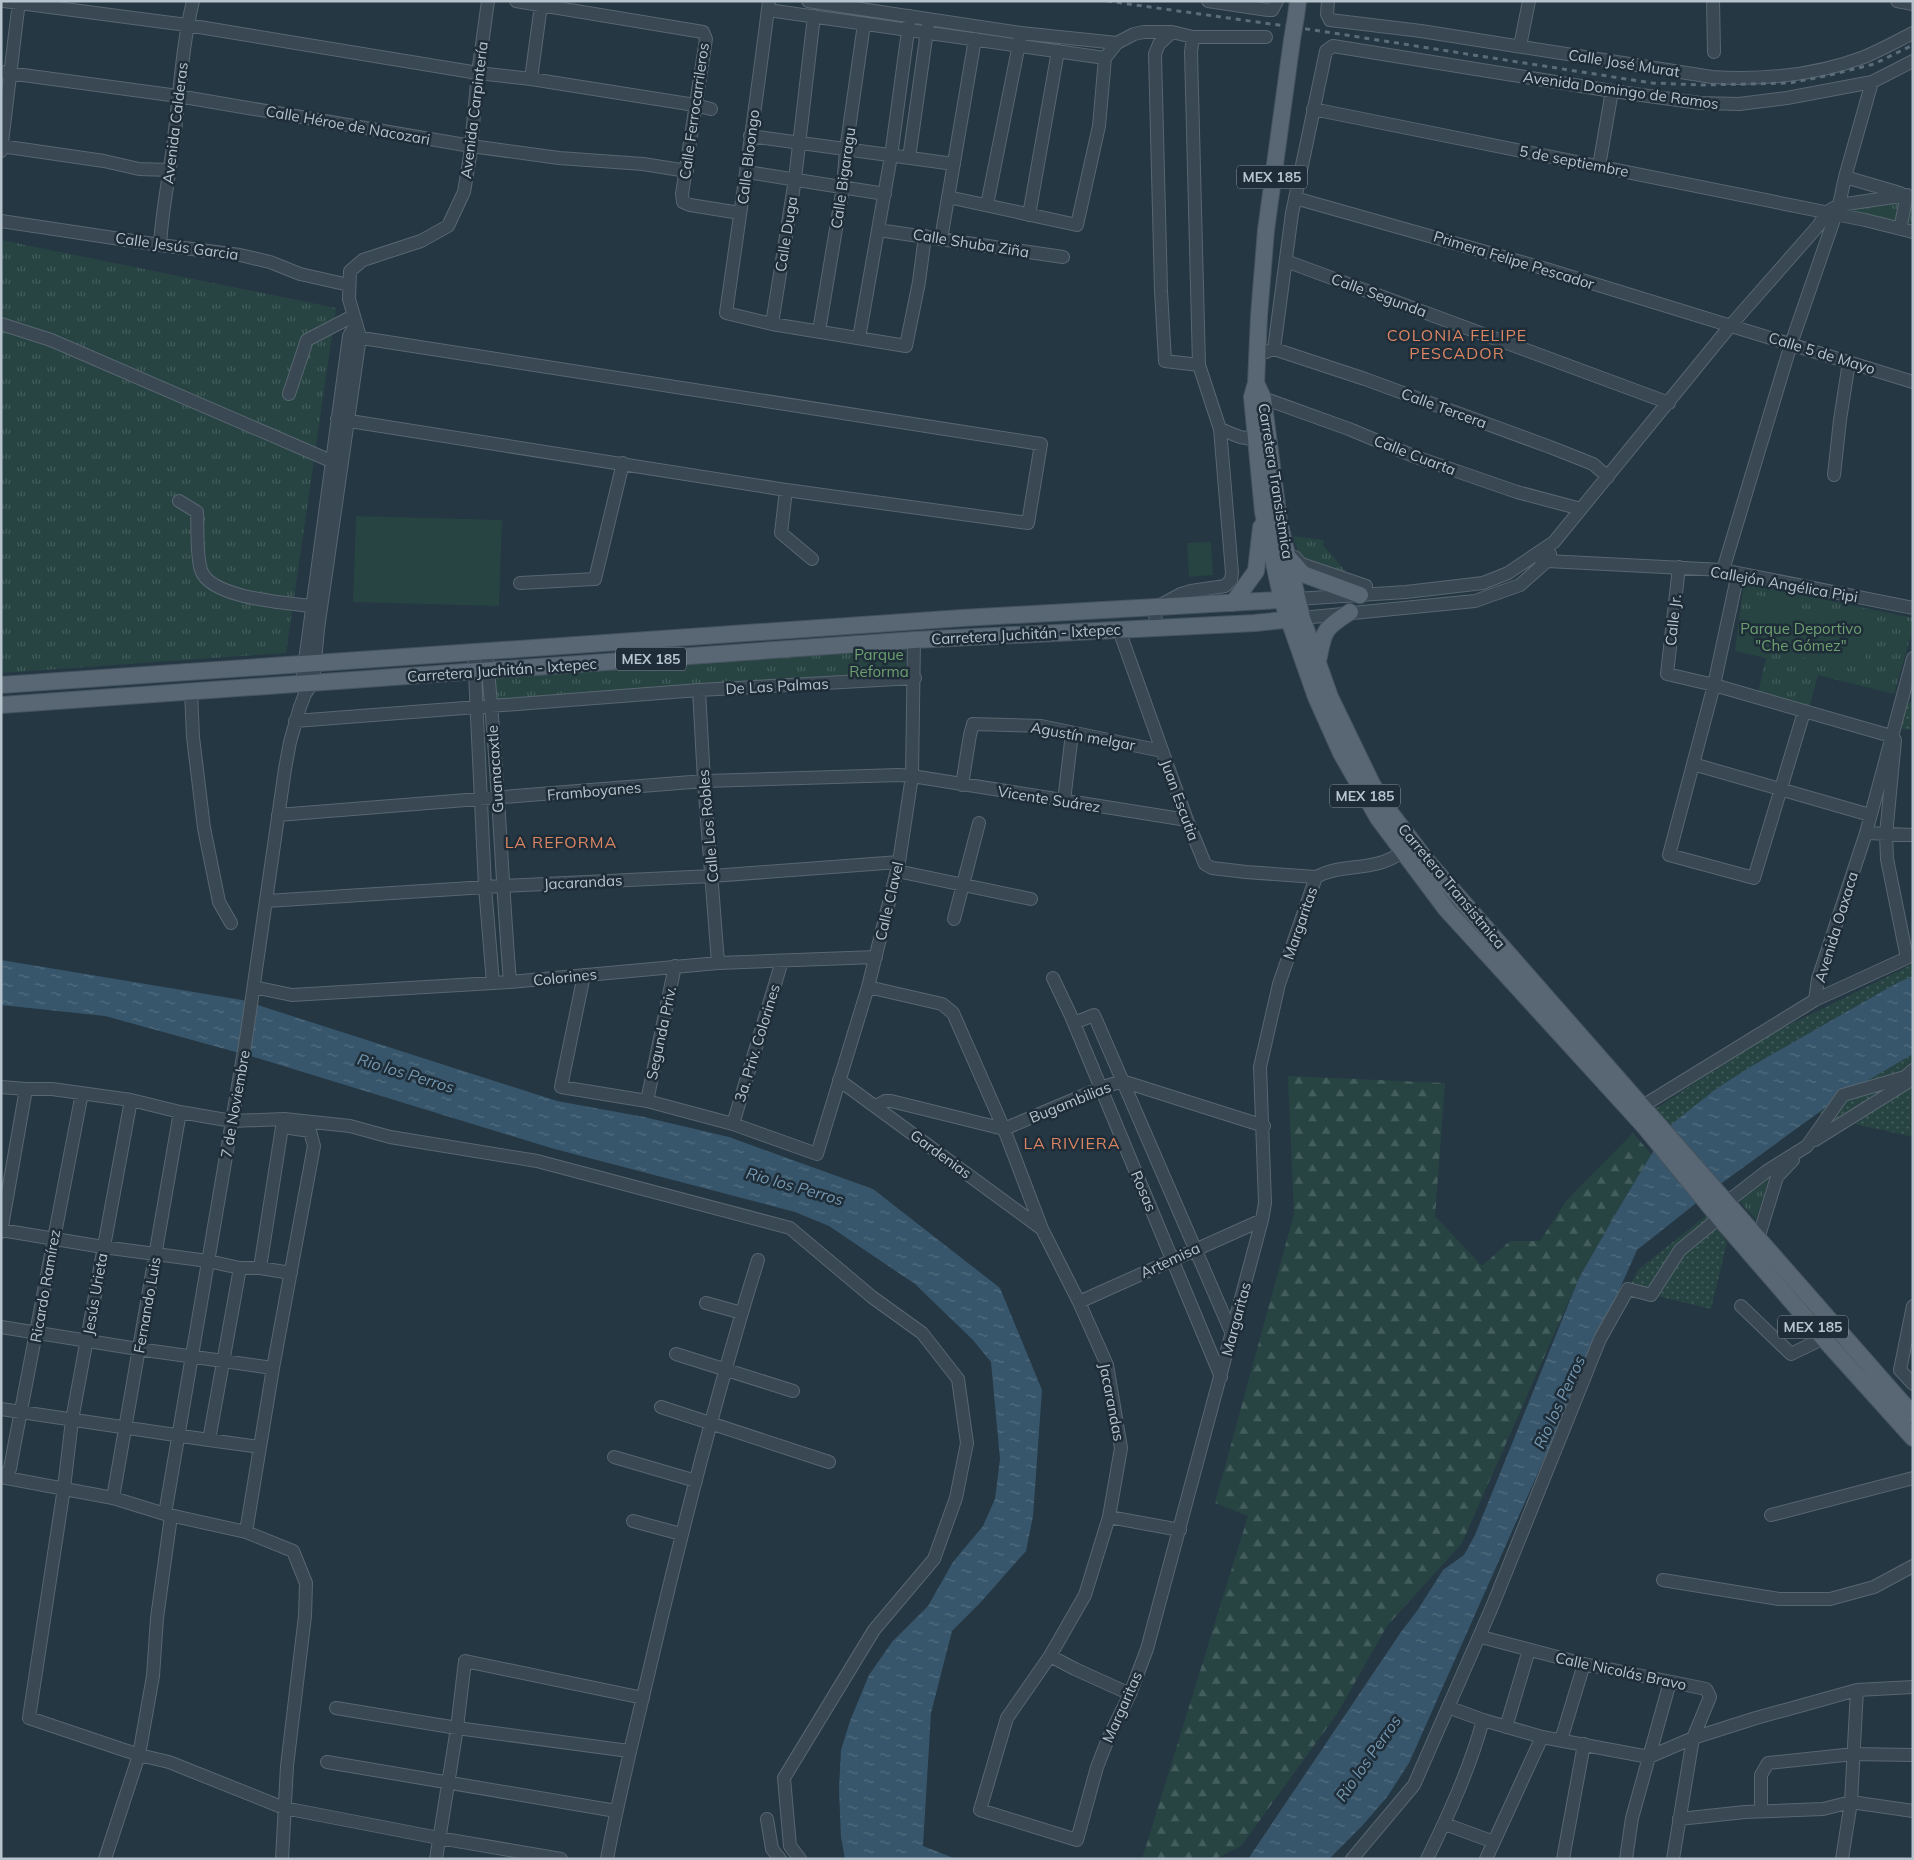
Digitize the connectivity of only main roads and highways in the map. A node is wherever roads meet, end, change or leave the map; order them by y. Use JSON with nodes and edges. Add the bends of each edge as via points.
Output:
{"nodes":[{"id":1,"x":1297,"y":9,"type":"edge"},
{"id":2,"x":1263,"y":441,"type":"junction"},
{"id":3,"x":1263,"y":512,"type":"junction"},
{"id":4,"x":1286,"y":548,"type":"junction"},
{"id":5,"x":1363,"y":590,"type":"road end"},
{"id":6,"x":1289,"y":600,"type":"junction"},
{"id":7,"x":1233,"y":603,"type":"junction"},
{"id":8,"x":1350,"y":612,"type":"road end"},
{"id":9,"x":1295,"y":619,"type":"junction"},
{"id":10,"x":1237,"y":624,"type":"junction"},
{"id":11,"x":1301,"y":656,"type":"junction"},
{"id":12,"x":1318,"y":661,"type":"junction"},
{"id":13,"x":1,"y":685,"type":"edge"},
{"id":14,"x":1,"y":705,"type":"edge"},
{"id":15,"x":1649,"y":1123,"type":"junction"},
{"id":16,"x":1722,"y":1208,"type":"junction"},
{"id":17,"x":1889,"y":1400,"type":"junction"},
{"id":18,"x":1913,"y":1415,"type":"edge"},
{"id":19,"x":1913,"y":1438,"type":"edge"}],
"edges":[{"from":1,"to":2,"type":"main road","name":"Carretera Transistmica","number":"MEX 185","bridge":true,"via":[[1266,230],[1259,316],[1257,393]]},
{"from":2,"to":3,"type":"main road","name":"Carretera Transistmica","number":"MEX 185"},
{"from":2,"to":4,"type":"main road","name":"Carretera Transistmica","number":"MEX 185"},
{"from":3,"to":6,"type":"main road","name":"Carretera Transistmica","number":"MEX 185"},
{"from":3,"to":7,"type":"main road","via":[[1256,570]]},
{"from":4,"to":5,"type":"main road","via":[[1303,574]]},
{"from":4,"to":6,"type":"main road","name":"Carretera Transistmica","number":"MEX 185"},
{"from":6,"to":7,"type":"main road","name":"Carretera Juchitán - Ixtepec","number":"MEX 185"},
{"from":6,"to":9,"type":"main road","name":"Carretera Transistmica","number":"MEX 185"},
{"from":7,"to":13,"type":"main road","name":"Carretera Juchitán - Ixtepec","number":"MEX 185","via":[[962,618]]},
{"from":8,"to":12,"type":"main road","via":[[1331,624],[1323,634]]},
{"from":9,"to":10,"type":"main road","name":"Carretera Juchitán - Ixtepec","number":"MEX 185"},
{"from":9,"to":11,"type":"main road","name":"Carretera Transistmica","number":"MEX 185"},
{"from":9,"to":12,"type":"main road","name":"Carretera Transistmica","number":"MEX 185"},
{"from":10,"to":11,"type":"main road","via":[[1278,631]]},
{"from":10,"to":14,"type":"main road","name":"Carretera Juchitán - Ixtepec","number":"MEX 185","via":[[914,640],[307,686]]},
{"from":11,"to":15,"type":"main road","name":"Carretera Transistmica","number":"MEX 185","via":[[1341,753],[1378,818],[1402,852],[1446,909]]},
{"from":12,"to":15,"type":"main road","name":"Carretera Transistmica","number":"MEX 185","via":[[1330,697],[1386,807],[1427,861],[1641,1107]]},
{"from":15,"to":16,"type":"main road","number":"MEX 185"},
{"from":16,"to":17,"type":"main road","number":"MEX 185","via":[[1824,1339]]},
{"from":16,"to":17,"type":"main road","number":"MEX 185","via":[[1758,1239],[1838,1331]]},
{"from":17,"to":18,"type":"main road","number":"MEX 185"},
{"from":17,"to":19,"type":"main road","number":"MEX 185"}]}
